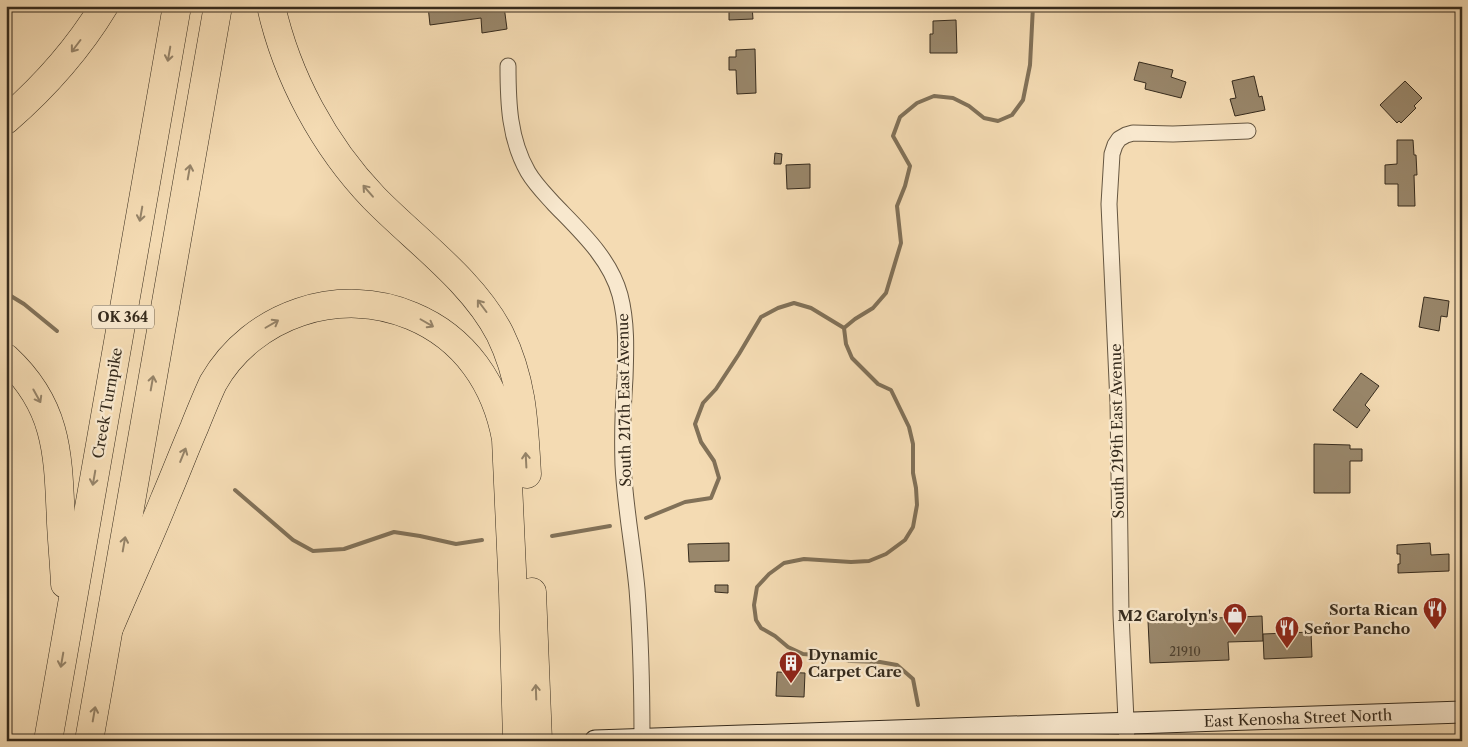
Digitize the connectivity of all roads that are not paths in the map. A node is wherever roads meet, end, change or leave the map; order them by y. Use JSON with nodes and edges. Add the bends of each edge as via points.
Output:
{"nodes":[{"id":1,"x":104,"y":6,"type":"edge"},
{"id":2,"x":177,"y":6,"type":"edge"},
{"id":3,"x":218,"y":6,"type":"edge"},
{"id":4,"x":271,"y":6,"type":"edge"},
{"id":5,"x":508,"y":66,"type":"dead end"},
{"id":6,"x":6,"y":120,"type":"edge"},
{"id":7,"x":1248,"y":131,"type":"dead end"},
{"id":8,"x":6,"y":358,"type":"edge"},
{"id":9,"x":110,"y":626,"type":"junction"},
{"id":10,"x":68,"y":628,"type":"junction"},
{"id":11,"x":1462,"y":712,"type":"edge"},
{"id":12,"x":1127,"y":732,"type":"edge"},
{"id":13,"x":642,"y":740,"type":"edge"},
{"id":14,"x":48,"y":741,"type":"edge"},
{"id":15,"x":89,"y":741,"type":"edge"},
{"id":16,"x":517,"y":741,"type":"edge"},
{"id":17,"x":538,"y":741,"type":"edge"},
{"id":18,"x":595,"y":741,"type":"edge"}],
"edges":[{"from":1,"to":6,"type":"highway","one_way":true,"via":[[61,66]]},
{"from":2,"to":10,"type":"highway","name":"Creek Turnpike","number":"OK 364","one_way":true},
{"from":9,"to":3,"type":"highway","number":"OK 364","one_way":true},
{"from":17,"to":4,"type":"highway","one_way":true,"via":[[524,421],[507,350],[475,298],[374,197],[337,152],[299,87]]},
{"from":5,"to":13,"type":"street","name":"South 217th East Avenue","via":[[510,121],[528,172],[606,262],[620,295],[626,346],[623,466],[637,588]]},
{"from":7,"to":12,"type":"street","name":"South 219th East Avenue","via":[[1133,133],[1119,140],[1112,154],[1109,204]]},
{"from":8,"to":10,"type":"highway","one_way":true,"via":[[33,389],[54,439]]},
{"from":15,"to":9,"type":"highway","number":"OK 364","one_way":true},
{"from":9,"to":16,"type":"highway","one_way":true,"via":[[204,402],[232,357],[257,334],[286,316],[316,306],[346,303],[388,307],[425,322],[460,348],[479,370],[503,421]]},
{"from":10,"to":14,"type":"highway","name":"Creek Turnpike","number":"OK 364","one_way":true},
{"from":11,"to":12,"type":"main road","name":"East Kenosha Street North"},
{"from":12,"to":13,"type":"main road","name":"East Kenosha Street North"},
{"from":13,"to":18,"type":"main road","name":"East Kenosha Street North"}]}
